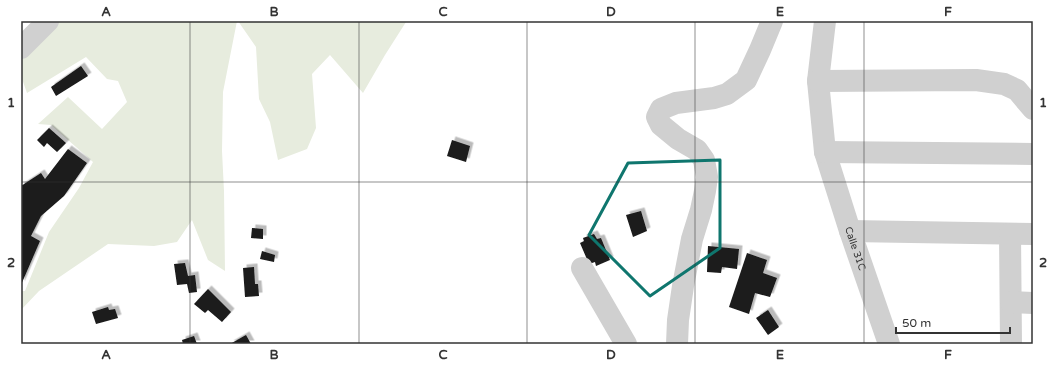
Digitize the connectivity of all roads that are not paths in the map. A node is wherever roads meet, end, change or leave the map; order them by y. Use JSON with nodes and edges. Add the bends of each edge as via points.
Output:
{"nodes":[{"id":1,"x":48,"y":21,"type":"edge"},
{"id":2,"x":772,"y":21,"type":"edge"},
{"id":3,"x":825,"y":21,"type":"edge"},
{"id":4,"x":21,"y":48,"type":"edge"},
{"id":5,"x":818,"y":81,"type":"junction"},
{"id":6,"x":1033,"y":109,"type":"edge"},
{"id":7,"x":825,"y":152,"type":"junction"},
{"id":8,"x":1033,"y":154,"type":"edge"},
{"id":9,"x":850,"y":231,"type":"junction"},
{"id":10,"x":1010,"y":234,"type":"junction"},
{"id":11,"x":1033,"y":234,"type":"edge"},
{"id":12,"x":582,"y":268,"type":"dead end"},
{"id":13,"x":1011,"y":302,"type":"junction"},
{"id":14,"x":1033,"y":302,"type":"edge"},
{"id":15,"x":626,"y":344,"type":"edge"},
{"id":16,"x":678,"y":344,"type":"edge"},
{"id":17,"x":889,"y":344,"type":"edge"},
{"id":18,"x":1011,"y":344,"type":"edge"}],
"edges":[{"from":1,"to":4,"type":"street"},
{"from":2,"to":16,"type":"street","via":[[746,80],[727,94],[676,102],[661,109],[657,117],[661,125],[697,150],[704,160],[707,177],[683,286],[678,320]]},
{"from":3,"to":5,"type":"street","name":"Calle 31C"},
{"from":5,"to":6,"type":"street","via":[[976,80],[1004,84],[1017,90]]},
{"from":5,"to":7,"type":"street","name":"Calle 31C"},
{"from":7,"to":8,"type":"street"},
{"from":7,"to":9,"type":"street","name":"Calle 31C"},
{"from":9,"to":10,"type":"street"},
{"from":9,"to":17,"type":"street","name":"Calle 31C"},
{"from":10,"to":11,"type":"street"},
{"from":10,"to":13,"type":"street"},
{"from":12,"to":15,"type":"street"},
{"from":13,"to":14,"type":"street"},
{"from":13,"to":18,"type":"street"}]}
